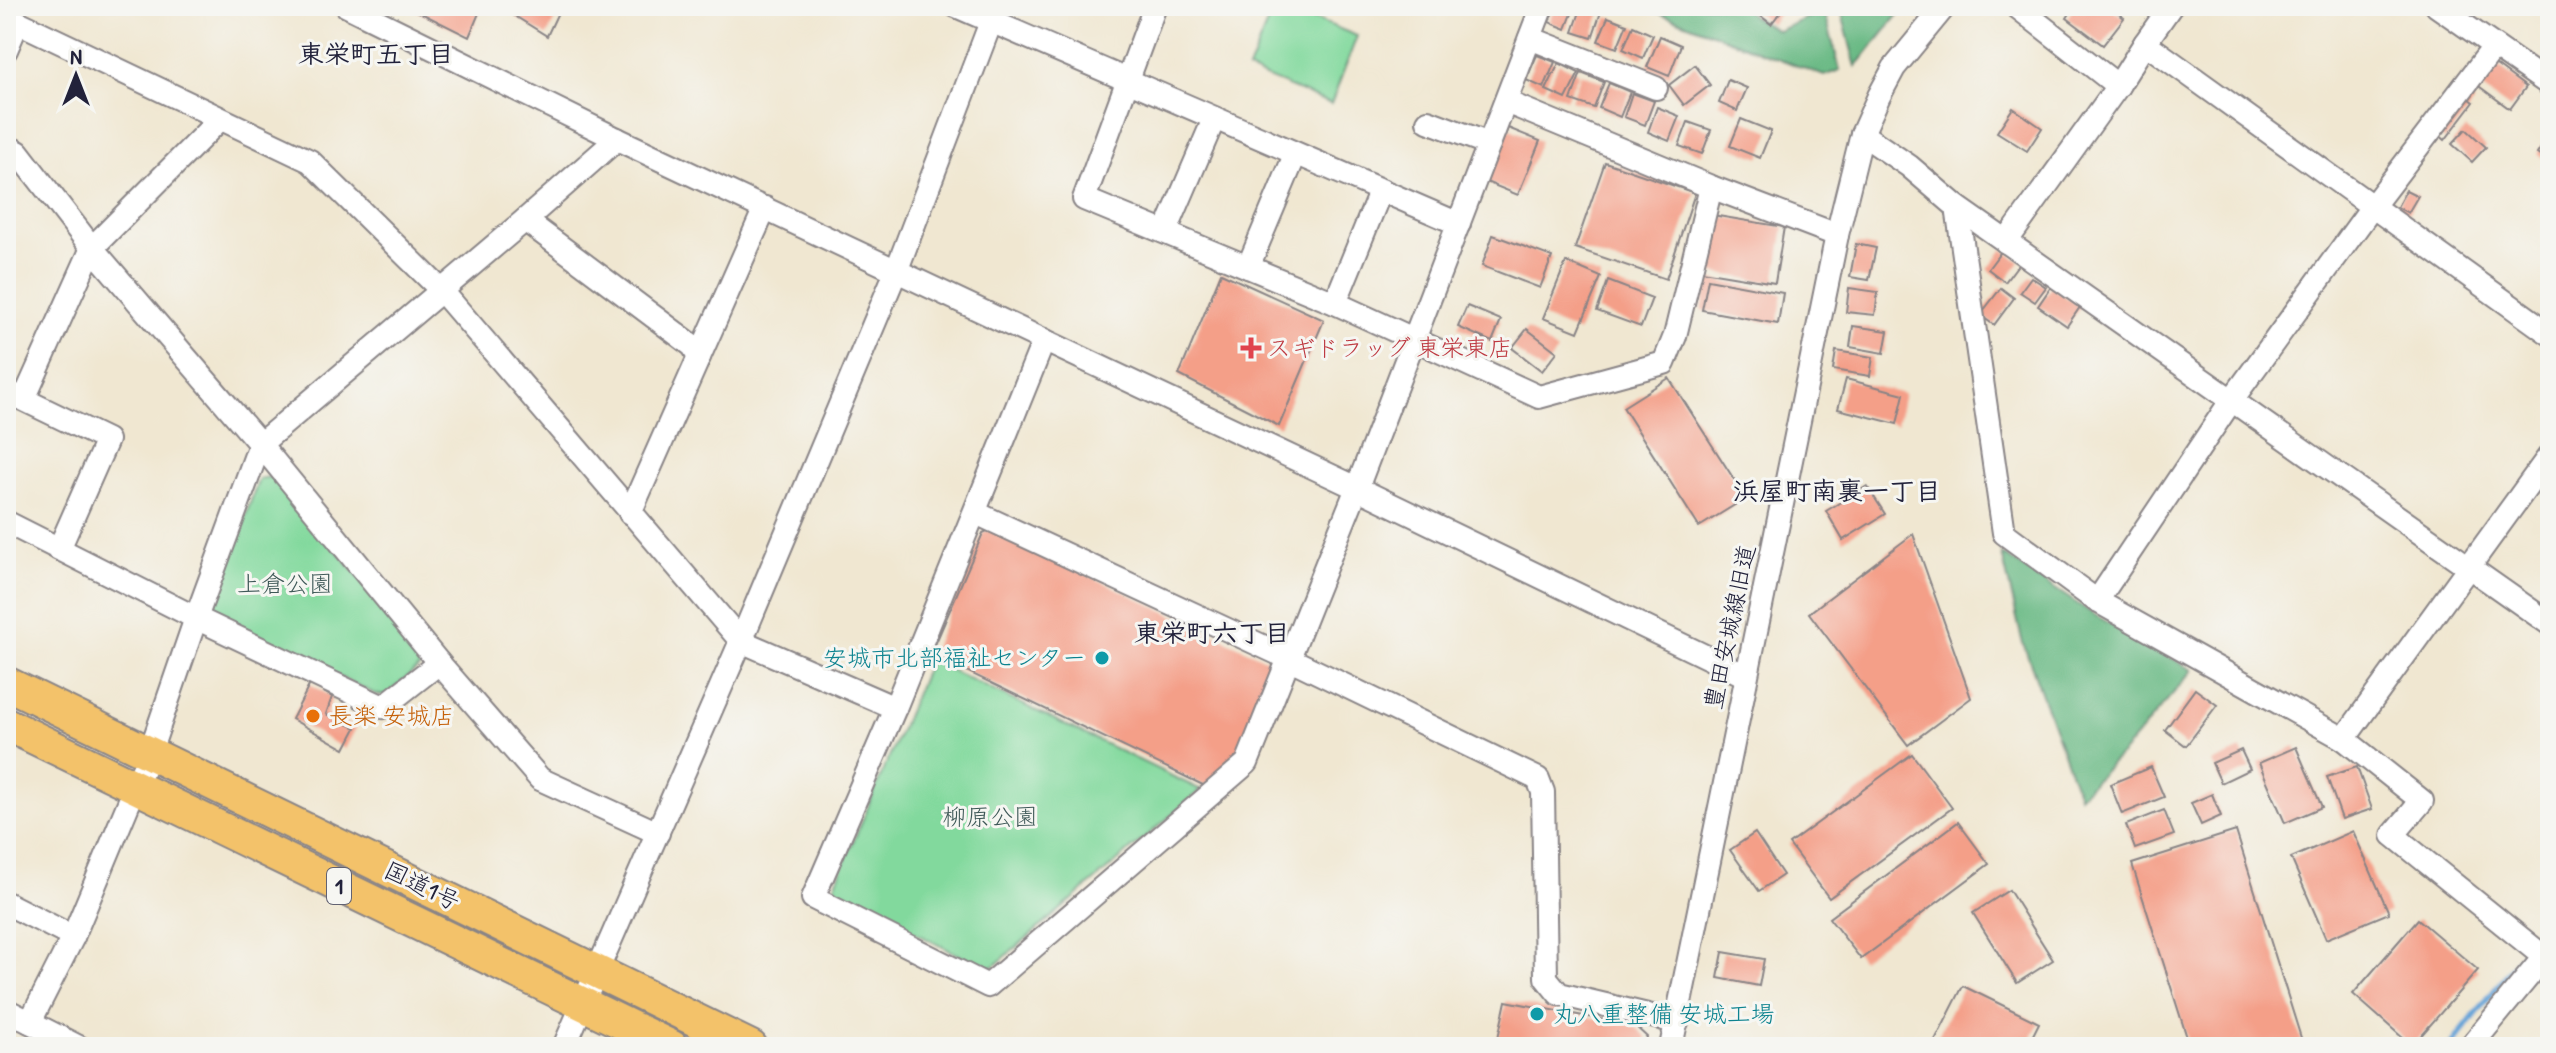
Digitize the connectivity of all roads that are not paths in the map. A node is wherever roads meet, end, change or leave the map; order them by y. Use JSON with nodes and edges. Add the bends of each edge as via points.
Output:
{"nodes":[{"id":1,"x":956,"y":6,"type":"edge"},
{"id":2,"x":1155,"y":6,"type":"edge"},
{"id":3,"x":1542,"y":6,"type":"edge"},
{"id":4,"x":1945,"y":6,"type":"edge"},
{"id":5,"x":2016,"y":6,"type":"edge"},
{"id":6,"x":2171,"y":6,"type":"edge"},
{"id":7,"x":2437,"y":6,"type":"edge"},
{"id":8,"x":361,"y":9,"type":"edge"},
{"id":9,"x":994,"y":14,"type":"edge"},
{"id":10,"x":1530,"y":38,"type":"junction"},
{"id":11,"x":2145,"y":43,"type":"junction"},
{"id":12,"x":2494,"y":47,"type":"junction"},
{"id":13,"x":6,"y":50,"type":"edge"},
{"id":14,"x":1127,"y":81,"type":"junction"},
{"id":15,"x":2550,"y":85,"type":"edge"},
{"id":16,"x":2118,"y":86,"type":"junction"},
{"id":17,"x":1656,"y":88,"type":"dead end"},
{"id":18,"x":1506,"y":102,"type":"junction"},
{"id":19,"x":220,"y":119,"type":"junction"},
{"id":20,"x":1214,"y":119,"type":"junction"},
{"id":21,"x":1428,"y":121,"type":"dead end"},
{"id":22,"x":1862,"y":134,"type":"junction"},
{"id":23,"x":617,"y":139,"type":"junction"},
{"id":24,"x":1489,"y":144,"type":"junction"},
{"id":25,"x":6,"y":146,"type":"edge"},
{"id":26,"x":1295,"y":155,"type":"junction"},
{"id":27,"x":1711,"y":187,"type":"junction"},
{"id":28,"x":1381,"y":190,"type":"junction"},
{"id":29,"x":1957,"y":207,"type":"junction"},
{"id":30,"x":2372,"y":207,"type":"junction"},
{"id":31,"x":765,"y":208,"type":"junction"},
{"id":32,"x":525,"y":220,"type":"junction"},
{"id":33,"x":1459,"y":224,"type":"junction"},
{"id":34,"x":1166,"y":231,"type":"junction"},
{"id":35,"x":1837,"y":235,"type":"junction"},
{"id":36,"x":2006,"y":242,"type":"junction"},
{"id":37,"x":92,"y":248,"type":"junction"},
{"id":38,"x":1248,"y":267,"type":"junction"},
{"id":39,"x":897,"y":269,"type":"junction"},
{"id":40,"x":441,"y":290,"type":"junction"},
{"id":41,"x":1335,"y":303,"type":"junction"},
{"id":42,"x":2550,"y":334,"type":"edge"},
{"id":43,"x":1044,"y":340,"type":"junction"},
{"id":44,"x":1413,"y":340,"type":"junction"},
{"id":45,"x":699,"y":357,"type":"junction"},
{"id":46,"x":15,"y":395,"type":"edge"},
{"id":47,"x":2231,"y":401,"type":"junction"},
{"id":48,"x":260,"y":444,"type":"junction"},
{"id":49,"x":2550,"y":455,"type":"edge"},
{"id":50,"x":1357,"y":488,"type":"junction"},
{"id":51,"x":630,"y":513,"type":"junction"},
{"id":52,"x":976,"y":513,"type":"junction"},
{"id":53,"x":6,"y":522,"type":"edge"},
{"id":54,"x":59,"y":549,"type":"junction"},
{"id":55,"x":2470,"y":566,"type":"junction"},
{"id":56,"x":2097,"y":601,"type":"junction"},
{"id":57,"x":196,"y":618,"type":"junction"},
{"id":58,"x":2550,"y":624,"type":"edge"},
{"id":59,"x":741,"y":641,"type":"junction"},
{"id":60,"x":1288,"y":658,"type":"junction"},
{"id":61,"x":439,"y":663,"type":"junction"},
{"id":62,"x":1746,"y":676,"type":"junction"},
{"id":63,"x":6,"y":683,"type":"edge"},
{"id":64,"x":895,"y":708,"type":"junction"},
{"id":65,"x":6,"y":724,"type":"edge"},
{"id":66,"x":2344,"y":739,"type":"junction"},
{"id":67,"x":150,"y":752,"type":"junction"},
{"id":68,"x":136,"y":788,"type":"junction"},
{"id":69,"x":658,"y":833,"type":"junction"},
{"id":70,"x":6,"y":903,"type":"edge"},
{"id":71,"x":73,"y":937,"type":"junction"},
{"id":72,"x":2539,"y":949,"type":"edge"},
{"id":73,"x":596,"y":973,"type":"junction"},
{"id":74,"x":582,"y":1004,"type":"junction"},
{"id":75,"x":6,"y":1010,"type":"edge"},
{"id":76,"x":30,"y":1022,"type":"junction"},
{"id":77,"x":1677,"y":1022,"type":"junction"},
{"id":78,"x":79,"y":1047,"type":"edge"},
{"id":79,"x":564,"y":1047,"type":"edge"},
{"id":80,"x":672,"y":1047,"type":"edge"},
{"id":81,"x":751,"y":1047,"type":"edge"},
{"id":82,"x":1671,"y":1047,"type":"edge"},
{"id":83,"x":2470,"y":1047,"type":"edge"}],
"edges":[{"from":1,"to":9,"type":"street"},
{"from":2,"to":14,"type":"street"},
{"from":3,"to":10,"type":"street"},
{"from":4,"to":22,"type":"street","name":"豊田安城線旧道","via":[[1894,68]]},
{"from":5,"to":16,"type":"street"},
{"from":6,"to":11,"type":"street"},
{"from":7,"to":12,"type":"street"},
{"from":8,"to":23,"type":"street"},
{"from":9,"to":14,"type":"street"},
{"from":9,"to":39,"type":"street"},
{"from":10,"to":17,"type":"street"},
{"from":10,"to":18,"type":"street"},
{"from":11,"to":16,"type":"street"},
{"from":11,"to":30,"type":"street"},
{"from":12,"to":15,"type":"street"},
{"from":12,"to":30,"type":"street"},
{"from":13,"to":19,"type":"street","via":[[18,22]]},
{"from":14,"to":20,"type":"street"},
{"from":14,"to":34,"type":"street","via":[[1084,199]]},
{"from":16,"to":36,"type":"street"},
{"from":18,"to":24,"type":"street"},
{"from":18,"to":27,"type":"street"},
{"from":19,"to":37,"type":"street"},
{"from":19,"to":40,"type":"street","via":[[310,161]]},
{"from":20,"to":26,"type":"street"},
{"from":20,"to":34,"type":"street"},
{"from":21,"to":24,"type":"street"},
{"from":22,"to":29,"type":"street"},
{"from":22,"to":35,"type":"street","name":"豊田安城線旧道"},
{"from":23,"to":31,"type":"street"},
{"from":23,"to":32,"type":"street"},
{"from":24,"to":33,"type":"street"},
{"from":25,"to":37,"type":"street","via":[[18,152]]},
{"from":26,"to":28,"type":"street"},
{"from":26,"to":38,"type":"street"},
{"from":27,"to":35,"type":"street"},
{"from":27,"to":44,"type":"street","via":[[1664,363],[1539,397]]},
{"from":28,"to":33,"type":"street"},
{"from":28,"to":41,"type":"street"},
{"from":29,"to":36,"type":"street"},
{"from":29,"to":56,"type":"street","via":[[2004,533]]},
{"from":30,"to":42,"type":"street"},
{"from":30,"to":47,"type":"street"},
{"from":31,"to":39,"type":"street"},
{"from":31,"to":45,"type":"street"},
{"from":32,"to":40,"type":"street"},
{"from":32,"to":45,"type":"street","via":[[693,346]]},
{"from":33,"to":44,"type":"street"},
{"from":34,"to":38,"type":"street"},
{"from":35,"to":62,"type":"street","name":"豊田安城線旧道"},
{"from":36,"to":47,"type":"street"},
{"from":37,"to":46,"type":"street"},
{"from":37,"to":48,"type":"street"},
{"from":38,"to":41,"type":"street"},
{"from":39,"to":43,"type":"street"},
{"from":39,"to":59,"type":"street"},
{"from":40,"to":48,"type":"street"},
{"from":40,"to":51,"type":"street"},
{"from":41,"to":44,"type":"street"},
{"from":43,"to":50,"type":"street"},
{"from":43,"to":52,"type":"street"},
{"from":44,"to":50,"type":"street"},
{"from":45,"to":51,"type":"street"},
{"from":46,"to":54,"type":"street","via":[[107,440]]},
{"from":47,"to":55,"type":"street"},
{"from":47,"to":56,"type":"street"},
{"from":48,"to":57,"type":"street"},
{"from":48,"to":61,"type":"street"},
{"from":49,"to":55,"type":"street"},
{"from":50,"to":60,"type":"street"},
{"from":50,"to":62,"type":"street"},
{"from":51,"to":59,"type":"street"},
{"from":52,"to":60,"type":"street"},
{"from":52,"to":64,"type":"street"},
{"from":53,"to":54,"type":"street"},
{"from":54,"to":57,"type":"street"},
{"from":55,"to":58,"type":"street"},
{"from":55,"to":66,"type":"street"},
{"from":56,"to":66,"type":"street"},
{"from":57,"to":61,"type":"street","via":[[383,707]]},
{"from":57,"to":67,"type":"street"},
{"from":59,"to":64,"type":"street"},
{"from":59,"to":69,"type":"street"},
{"from":60,"to":64,"type":"street","via":[[1247,763],[988,986],[813,898]]},
{"from":60,"to":77,"type":"street","via":[[1538,779],[1543,792],[1546,978],[1559,994]]},
{"from":61,"to":69,"type":"street","via":[[540,779]]},
{"from":62,"to":77,"type":"street","name":"豊田安城線旧道"},
{"from":63,"to":67,"type":"highway","name":"国道1号","number":"1"},
{"from":65,"to":68,"type":"highway","name":"国道1号","number":"1"},
{"from":66,"to":72,"type":"street","via":[[2422,801],[2393,835]]},
{"from":67,"to":68,"type":"street"},
{"from":67,"to":73,"type":"highway","name":"国道1号","number":"1"},
{"from":68,"to":71,"type":"street"},
{"from":68,"to":74,"type":"highway","name":"国道1号","number":"1"},
{"from":69,"to":73,"type":"street"},
{"from":70,"to":71,"type":"street"},
{"from":71,"to":76,"type":"street"},
{"from":72,"to":83,"type":"street"},
{"from":73,"to":74,"type":"street"},
{"from":73,"to":81,"type":"highway","name":"国道1号","number":"1"},
{"from":74,"to":79,"type":"street"},
{"from":74,"to":80,"type":"highway","name":"国道1号","number":"1"},
{"from":75,"to":76,"type":"street"},
{"from":76,"to":78,"type":"street"},
{"from":77,"to":82,"type":"street","name":"豊田安城線旧道"}]}
